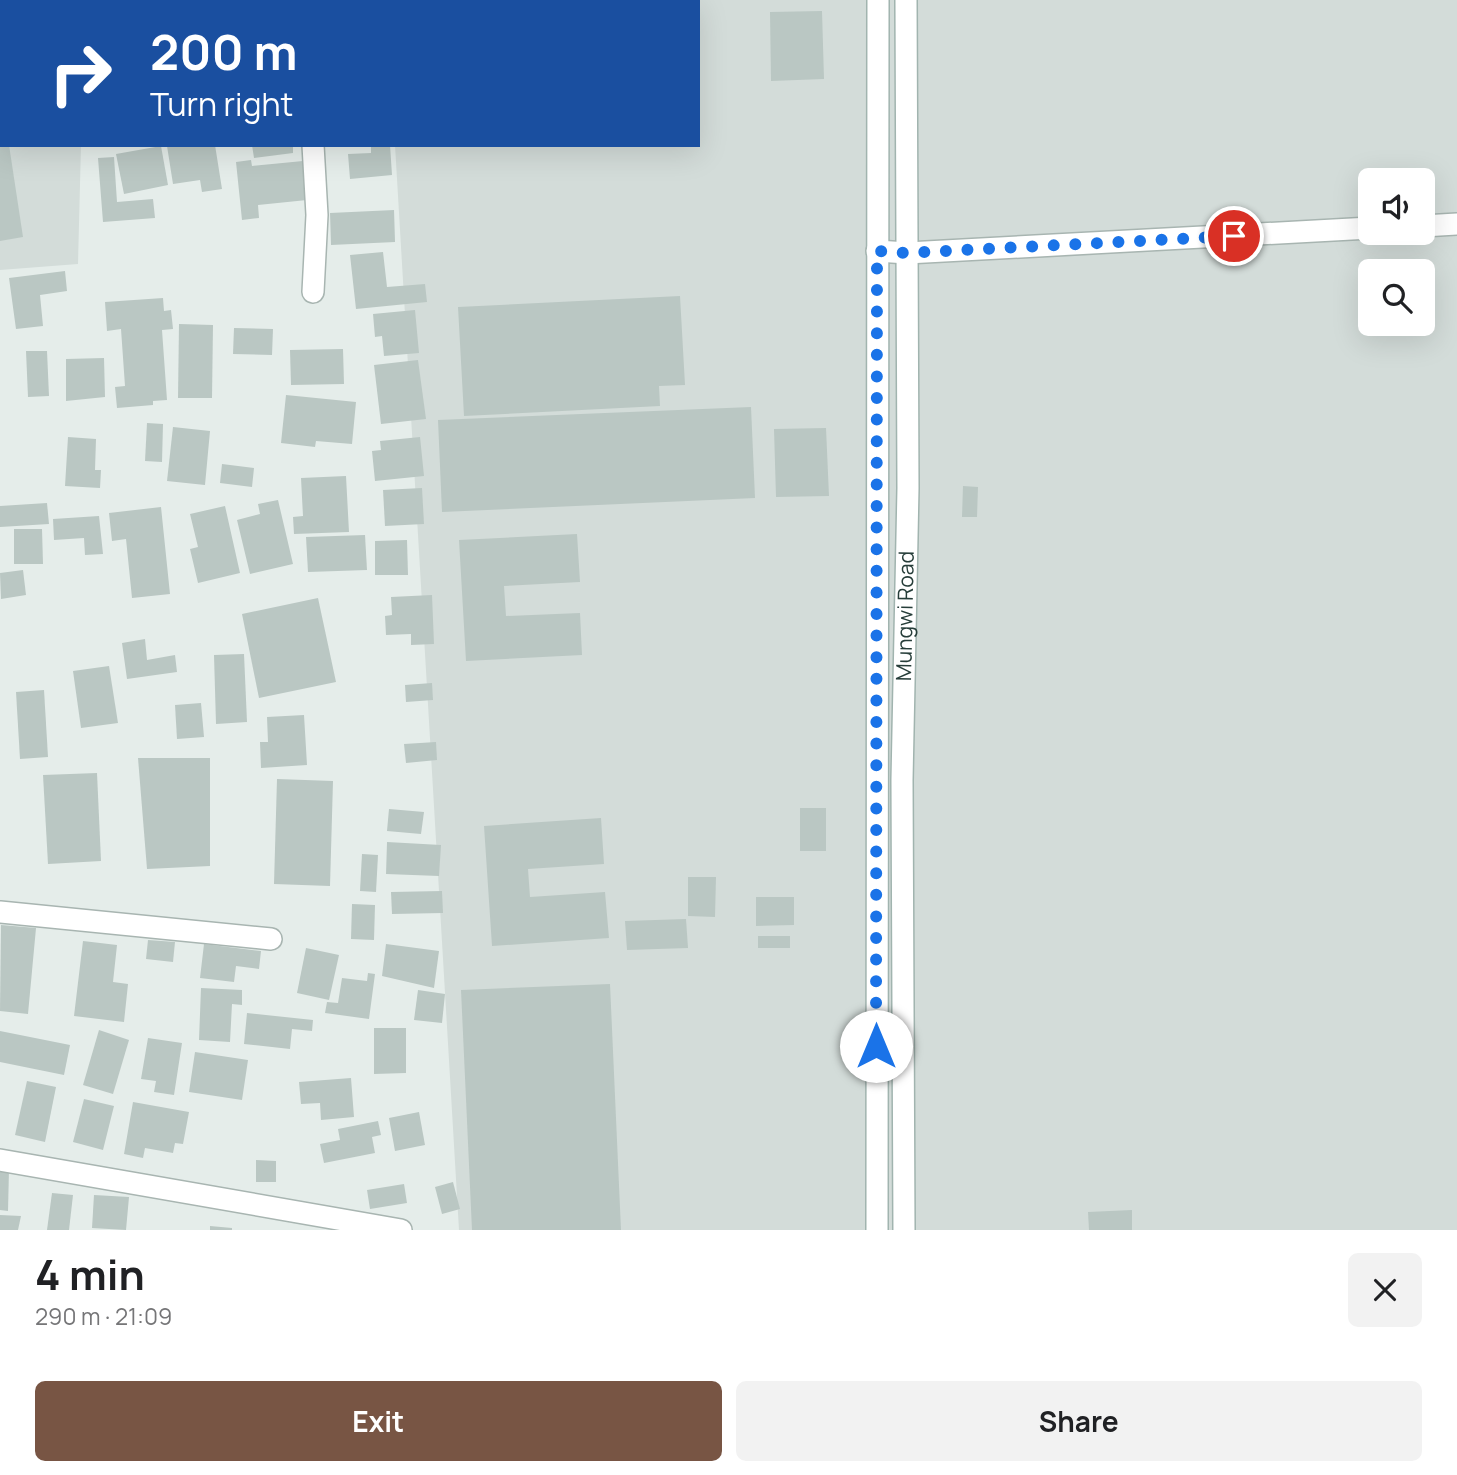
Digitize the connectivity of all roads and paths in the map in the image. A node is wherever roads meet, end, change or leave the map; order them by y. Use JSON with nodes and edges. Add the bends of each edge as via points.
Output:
{"nodes":[{"id":1,"x":878,"y":0,"type":"edge"},
{"id":2,"x":906,"y":0,"type":"edge"},
{"id":3,"x":313,"y":147,"type":"edge"},
{"id":4,"x":1457,"y":224,"type":"edge"},
{"id":5,"x":1435,"y":225,"type":"edge"},
{"id":6,"x":1358,"y":229,"type":"edge"},
{"id":7,"x":877,"y":251,"type":"junction"},
{"id":8,"x":907,"y":253,"type":"junction"},
{"id":9,"x":313,"y":292,"type":"dead end"},
{"id":10,"x":0,"y":912,"type":"edge"},
{"id":11,"x":271,"y":939,"type":"dead end"},
{"id":12,"x":0,"y":1160,"type":"edge"},
{"id":13,"x":401,"y":1230,"type":"edge"},
{"id":14,"x":877,"y":1230,"type":"edge"},
{"id":15,"x":904,"y":1230,"type":"edge"}],
"edges":[{"from":1,"to":7,"type":"main road","name":"Mungwi Road"},
{"from":2,"to":8,"type":"main road","name":"Mungwi Road"},
{"from":3,"to":9,"type":"main road","via":[[317,215]]},
{"from":4,"to":5,"type":"main road"},
{"from":6,"to":8,"type":"main road"},
{"from":7,"to":8,"type":"main road"},
{"from":7,"to":14,"type":"main road","name":"Mungwi Road"},
{"from":8,"to":15,"type":"main road","name":"Mungwi Road"},
{"from":10,"to":11,"type":"main road"},
{"from":12,"to":13,"type":"main road"}]}
